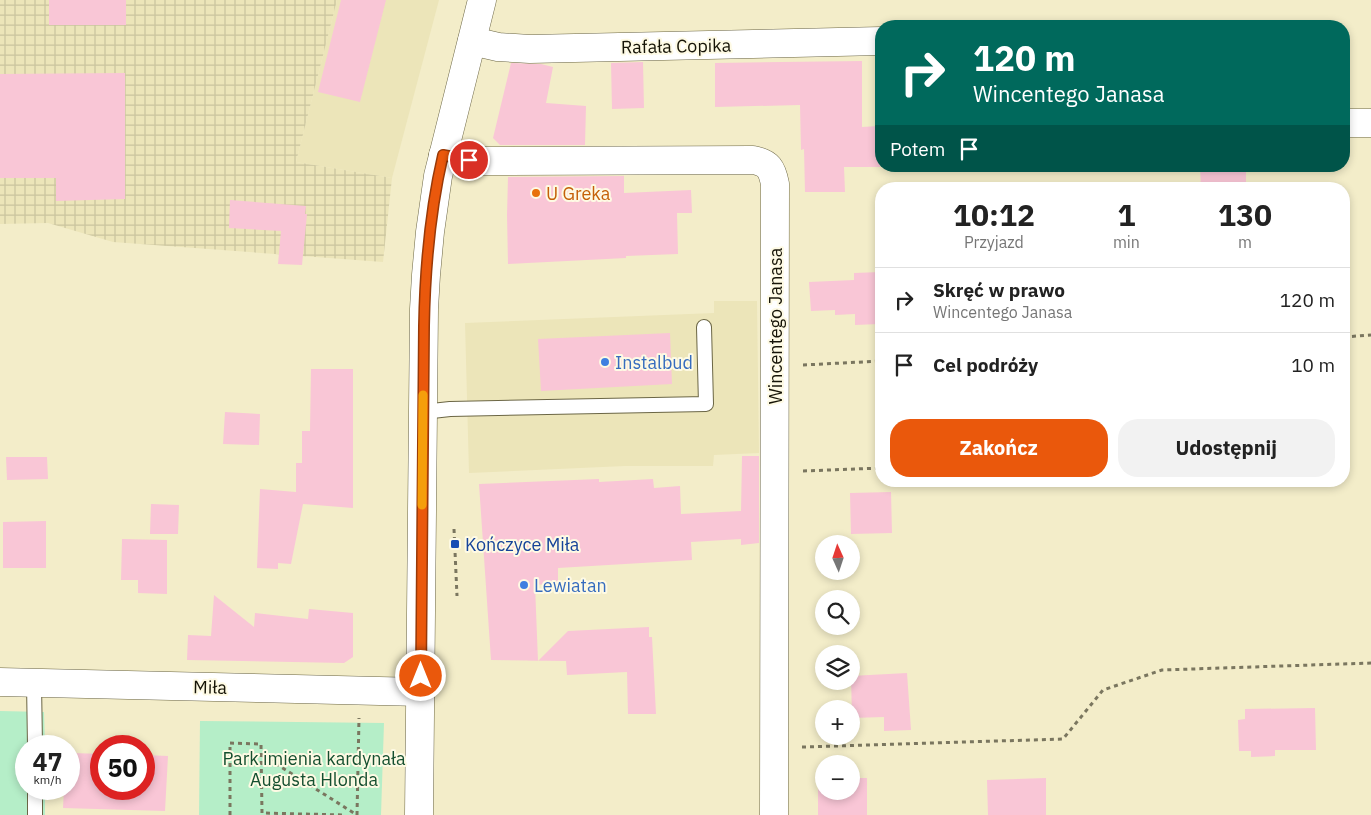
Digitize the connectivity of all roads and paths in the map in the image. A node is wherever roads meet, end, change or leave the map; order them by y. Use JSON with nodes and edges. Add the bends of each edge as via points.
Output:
{"nodes":[{"id":1,"x":482,"y":0,"type":"edge"},
{"id":2,"x":472,"y":41,"type":"junction"},
{"id":3,"x":875,"y":41,"type":"edge"},
{"id":4,"x":1350,"y":123,"type":"edge"},
{"id":5,"x":1371,"y":123,"type":"edge"},
{"id":6,"x":443,"y":155,"type":"junction"},
{"id":7,"x":704,"y":327,"type":"dead end"},
{"id":8,"x":1371,"y":335,"type":"edge"},
{"id":9,"x":1350,"y":337,"type":"edge"},
{"id":10,"x":875,"y":361,"type":"edge"},
{"id":11,"x":775,"y":367,"type":"junction"},
{"id":12,"x":423,"y":412,"type":"junction"},
{"id":13,"x":875,"y":468,"type":"edge"},
{"id":14,"x":775,"y":472,"type":"junction"},
{"id":15,"x":454,"y":529,"type":"dead end"},
{"id":16,"x":457,"y":596,"type":"dead end"},
{"id":17,"x":1371,"y":664,"type":"edge"},
{"id":18,"x":0,"y":682,"type":"edge"},
{"id":19,"x":34,"y":683,"type":"junction"},
{"id":20,"x":421,"y":692,"type":"junction"},
{"id":21,"x":359,"y":715,"type":"dead end"},
{"id":22,"x":35,"y":735,"type":"edge"},
{"id":23,"x":774,"y":748,"type":"junction"},
{"id":24,"x":262,"y":755,"type":"junction"},
{"id":25,"x":35,"y":800,"type":"edge"},
{"id":26,"x":36,"y":815,"type":"edge"},
{"id":27,"x":230,"y":815,"type":"edge"},
{"id":28,"x":344,"y":815,"type":"edge"},
{"id":29,"x":357,"y":815,"type":"edge"},
{"id":30,"x":419,"y":815,"type":"edge"},
{"id":31,"x":774,"y":815,"type":"edge"}],
"edges":[{"from":1,"to":2,"type":"street"},
{"from":2,"to":3,"type":"street","name":"Rafała Copika","via":[[530,49]]},
{"from":2,"to":6,"type":"street"},
{"from":4,"to":5,"type":"street"},
{"from":6,"to":11,"type":"street","name":"Wincentego Janasa","via":[[469,160],[753,160],[769,167],[774,184]]},
{"from":6,"to":12,"type":"street","via":[[426,275]]},
{"from":7,"to":12,"type":"lane","via":[[706,404]]},
{"from":8,"to":9,"type":"path"},
{"from":10,"to":11,"type":"path"},
{"from":11,"to":14,"type":"street","name":"Wincentego Janasa"},
{"from":12,"to":20,"type":"street"},
{"from":13,"to":14,"type":"path"},
{"from":14,"to":23,"type":"street","name":"Wincentego Janasa"},
{"from":15,"to":16,"type":"path"},
{"from":17,"to":23,"type":"path","via":[[1162,670],[1102,690],[1063,740]]},
{"from":18,"to":19,"type":"street","name":"Miła"},
{"from":19,"to":20,"type":"street","name":"Miła"},
{"from":19,"to":22,"type":"lane"},
{"from":20,"to":30,"type":"street"},
{"from":21,"to":29,"type":"path"},
{"from":23,"to":31,"type":"street","name":"Wincentego Janasa"},
{"from":24,"to":27,"type":"path","via":[[261,744],[230,743]]},
{"from":24,"to":28,"type":"path","via":[[262,813]]},
{"from":24,"to":29,"type":"path"},
{"from":25,"to":26,"type":"lane"}]}
